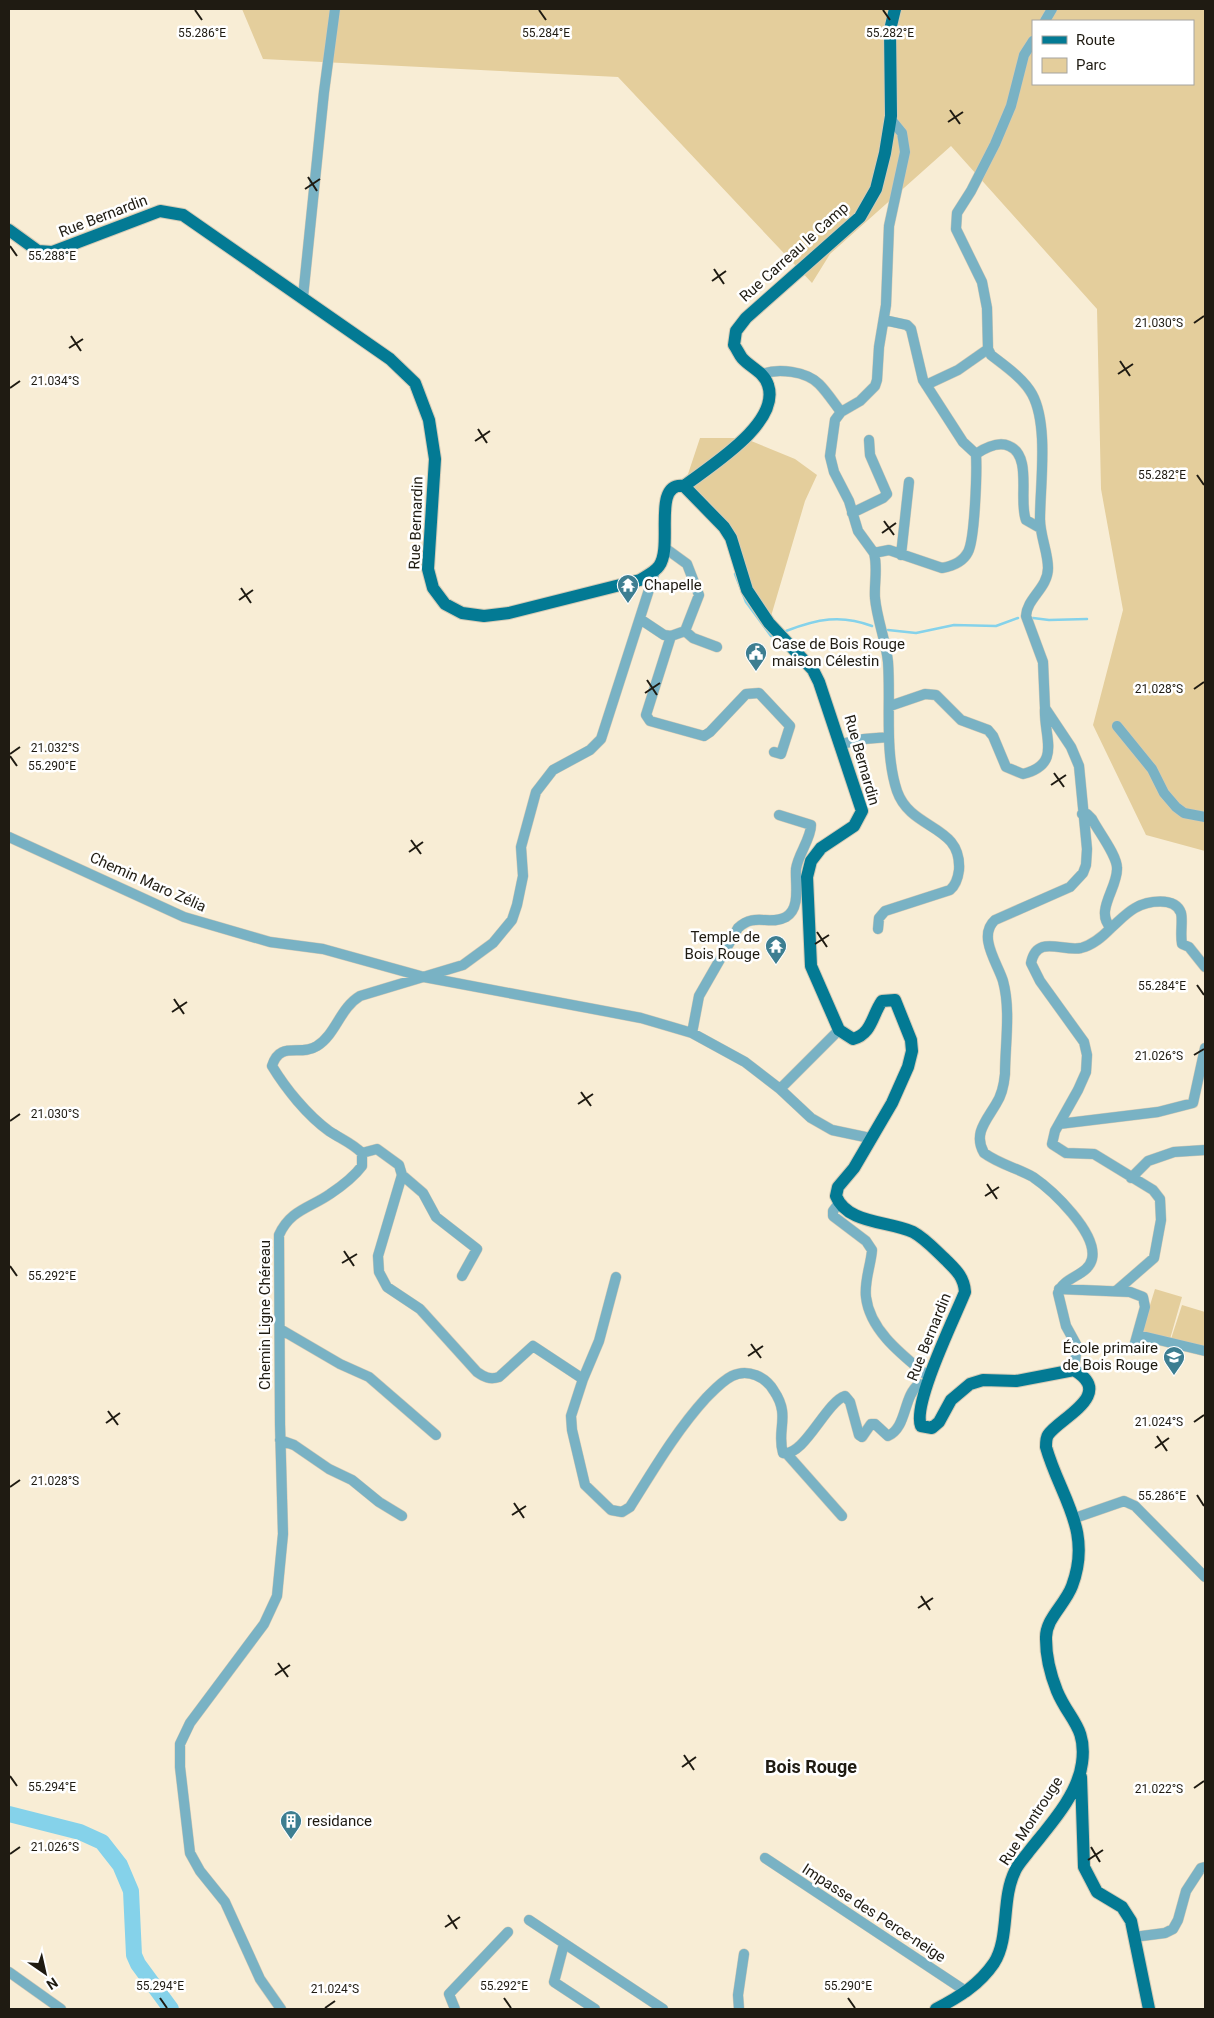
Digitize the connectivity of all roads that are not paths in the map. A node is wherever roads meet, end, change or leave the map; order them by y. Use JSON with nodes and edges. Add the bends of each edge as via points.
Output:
{"nodes":[{"id":1,"x":335,"y":9,"type":"edge"},
{"id":2,"x":895,"y":9,"type":"edge"},
{"id":3,"x":1052,"y":9,"type":"edge"},
{"id":4,"x":1046,"y":20,"type":"edge"},
{"id":5,"x":1032,"y":43,"type":"edge"},
{"id":6,"x":890,"y":122,"type":"junction"},
{"id":7,"x":9,"y":230,"type":"edge"},
{"id":8,"x":303,"y":297,"type":"junction"},
{"id":9,"x":884,"y":320,"type":"junction"},
{"id":10,"x":988,"y":349,"type":"junction"},
{"id":11,"x":762,"y":374,"type":"junction"},
{"id":12,"x":926,"y":385,"type":"junction"},
{"id":13,"x":841,"y":412,"type":"junction"},
{"id":14,"x":869,"y":440,"type":"dead end"},
{"id":15,"x":976,"y":454,"type":"junction"},
{"id":16,"x":909,"y":482,"type":"dead end"},
{"id":17,"x":684,"y":486,"type":"junction"},
{"id":18,"x":852,"y":513,"type":"junction"},
{"id":19,"x":1040,"y":528,"type":"junction"},
{"id":20,"x":665,"y":548,"type":"junction"},
{"id":21,"x":874,"y":553,"type":"junction"},
{"id":22,"x":901,"y":555,"type":"junction"},
{"id":23,"x":655,"y":571,"type":"junction"},
{"id":24,"x":640,"y":619,"type":"junction"},
{"id":25,"x":685,"y":631,"type":"junction"},
{"id":26,"x":671,"y":636,"type":"junction"},
{"id":27,"x":717,"y":647,"type":"dead end"},
{"id":28,"x":890,"y":706,"type":"junction"},
{"id":29,"x":1045,"y":708,"type":"junction"},
{"id":30,"x":1117,"y":726,"type":"dead end"},
{"id":31,"x":889,"y":737,"type":"junction"},
{"id":32,"x":842,"y":744,"type":"junction"},
{"id":33,"x":774,"y":752,"type":"dead end"},
{"id":34,"x":1082,"y":814,"type":"junction"},
{"id":35,"x":779,"y":815,"type":"dead end"},
{"id":36,"x":1205,"y":817,"type":"edge"},
{"id":37,"x":9,"y":838,"type":"edge"},
{"id":38,"x":1111,"y":928,"type":"junction"},
{"id":39,"x":878,"y":929,"type":"dead end"},
{"id":40,"x":1205,"y":967,"type":"edge"},
{"id":41,"x":424,"y":977,"type":"junction"},
{"id":42,"x":839,"y":1030,"type":"junction"},
{"id":43,"x":692,"y":1033,"type":"junction"},
{"id":44,"x":1205,"y":1048,"type":"edge"},
{"id":45,"x":780,"y":1089,"type":"junction"},
{"id":46,"x":1059,"y":1124,"type":"junction"},
{"id":47,"x":870,"y":1138,"type":"junction"},
{"id":48,"x":1205,"y":1150,"type":"edge"},
{"id":49,"x":362,"y":1153,"type":"junction"},
{"id":50,"x":402,"y":1175,"type":"junction"},
{"id":51,"x":1131,"y":1178,"type":"junction"},
{"id":52,"x":839,"y":1203,"type":"junction"},
{"id":53,"x":462,"y":1276,"type":"dead end"},
{"id":54,"x":616,"y":1277,"type":"dead end"},
{"id":55,"x":1059,"y":1289,"type":"junction"},
{"id":56,"x":1116,"y":1291,"type":"junction"},
{"id":57,"x":280,"y":1329,"type":"junction"},
{"id":58,"x":1138,"y":1335,"type":"junction"},
{"id":59,"x":1133,"y":1350,"type":"dead end"},
{"id":60,"x":1205,"y":1351,"type":"edge"},
{"id":61,"x":1074,"y":1370,"type":"junction"},
{"id":62,"x":583,"y":1379,"type":"junction"},
{"id":63,"x":928,"y":1382,"type":"junction"},
{"id":64,"x":436,"y":1435,"type":"dead end"},
{"id":65,"x":280,"y":1440,"type":"junction"},
{"id":66,"x":787,"y":1454,"type":"junction"},
{"id":67,"x":402,"y":1516,"type":"dead end"},
{"id":68,"x":842,"y":1516,"type":"dead end"},
{"id":69,"x":1074,"y":1518,"type":"junction"},
{"id":70,"x":1205,"y":1577,"type":"edge"},
{"id":71,"x":1081,"y":1769,"type":"junction"},
{"id":72,"x":1067,"y":1798,"type":"junction"},
{"id":73,"x":1081,"y":1798,"type":"junction"},
{"id":74,"x":765,"y":1858,"type":"dead end"},
{"id":75,"x":1205,"y":1867,"type":"edge"},
{"id":76,"x":529,"y":1920,"type":"dead end"},
{"id":77,"x":508,"y":1932,"type":"dead end"},
{"id":78,"x":1134,"y":1937,"type":"junction"},
{"id":79,"x":564,"y":1944,"type":"junction"},
{"id":80,"x":744,"y":1954,"type":"dead end"},
{"id":81,"x":9,"y":1972,"type":"edge"},
{"id":82,"x":967,"y":1992,"type":"junction"},
{"id":83,"x":61,"y":2009,"type":"edge"},
{"id":84,"x":281,"y":2009,"type":"edge"},
{"id":85,"x":455,"y":2009,"type":"edge"},
{"id":86,"x":595,"y":2009,"type":"edge"},
{"id":87,"x":663,"y":2009,"type":"edge"},
{"id":88,"x":739,"y":2009,"type":"edge"},
{"id":89,"x":936,"y":2009,"type":"edge"},
{"id":90,"x":1149,"y":2009,"type":"edge"}],
"edges":[{"from":1,"to":8,"type":"street"},
{"from":2,"to":6,"type":"main road","name":"Rue Carreau le Camp","via":[[890,30]]},
{"from":3,"to":4,"type":"street"},
{"from":5,"to":10,"type":"street","via":[[1024,55],[1011,106],[995,144],[955,221],[982,282],[987,308]]},
{"from":6,"to":9,"type":"street","via":[[898,127],[905,142],[888,226]]},
{"from":6,"to":11,"type":"main road","name":"Rue Carreau le Camp","via":[[876,189],[860,218],[746,318],[736,331],[734,345],[742,358]]},
{"from":7,"to":8,"type":"main road","name":"Rue Bernardin","via":[[32,248],[52,252],[160,211],[174,212],[191,218]]},
{"from":8,"to":23,"type":"main road","name":"Rue Bernardin","via":[[390,358],[415,383],[429,420],[435,459],[428,569],[433,588],[445,604],[462,613],[484,616],[640,580]]},
{"from":9,"to":12,"type":"street","via":[[911,329],[919,372]]},
{"from":9,"to":13,"type":"street","via":[[875,386],[854,407]]},
{"from":10,"to":12,"type":"street","via":[[958,370]]},
{"from":10,"to":19,"type":"street","via":[[1026,386],[1035,402],[1040,423],[1042,464]]},
{"from":11,"to":13,"type":"street","via":[[770,371],[802,375],[818,383]]},
{"from":11,"to":17,"type":"main road","via":[[770,401],[766,415],[744,438]]},
{"from":12,"to":15,"type":"street","via":[[963,442]]},
{"from":13,"to":18,"type":"street","via":[[835,420],[830,456]]},
{"from":14,"to":18,"type":"street","via":[[870,455],[887,494]]},
{"from":15,"to":19,"type":"street","via":[[1004,444],[1015,450],[1021,459],[1024,516],[1030,524]]},
{"from":15,"to":22,"type":"street","via":[[971,544],[964,558],[951,567],[942,568]]},
{"from":16,"to":22,"type":"street"},
{"from":17,"to":20,"type":"main road","via":[[676,485],[668,490]]},
{"from":17,"to":32,"type":"main road","name":"Rue Bernardin","via":[[731,538],[747,590],[764,617],[813,670]]},
{"from":18,"to":21,"type":"street","via":[[859,535]]},
{"from":19,"to":29,"type":"street","via":[[1048,569],[1026,616],[1043,662]]},
{"from":20,"to":23,"type":"main road","via":[[663,560]]},
{"from":20,"to":25,"type":"street","via":[[687,564],[699,595]]},
{"from":21,"to":22,"type":"street","via":[[889,550]]},
{"from":21,"to":28,"type":"street","via":[[875,600],[886,650]]},
{"from":23,"to":24,"type":"street"},
{"from":24,"to":26,"type":"street"},
{"from":24,"to":41,"type":"street","via":[[598,742],[590,750],[553,770],[536,792],[522,847],[522,888],[512,920],[493,943],[463,965]]},
{"from":25,"to":26,"type":"street"},
{"from":25,"to":27,"type":"street","via":[[693,638]]},
{"from":26,"to":33,"type":"street","via":[[646,715],[650,721],[704,736],[746,694],[759,693],[790,726],[781,754]]},
{"from":28,"to":29,"type":"street","via":[[925,694],[936,695],[961,720],[988,730],[1006,767],[1023,774],[1038,768],[1047,758],[1050,749]]},
{"from":28,"to":31,"type":"street"},
{"from":29,"to":34,"type":"street","via":[[1071,747],[1079,766]]},
{"from":30,"to":36,"type":"street","via":[[1152,769],[1164,793],[1176,807],[1184,813]]},
{"from":31,"to":32,"type":"street"},
{"from":31,"to":39,"type":"street","via":[[899,795],[925,824],[951,839],[960,863],[959,876],[950,890],[884,910]]},
{"from":32,"to":42,"type":"main road","name":"Rue Bernardin","via":[[862,814],[854,826],[822,848],[812,861],[807,878],[811,966]]},
{"from":34,"to":38,"type":"street","via":[[1092,819],[1116,862],[1117,870],[1104,918]]},
{"from":34,"to":55,"type":"street","via":[[1087,849],[1086,864],[1080,877],[1061,892],[995,920],[988,928],[987,938],[1004,986],[1005,1074],[1003,1088],[979,1139],[984,1153],[1038,1181],[1071,1212],[1088,1235],[1092,1258],[1089,1266]]},
{"from":35,"to":43,"type":"street","via":[[811,825],[798,860],[792,912],[775,920],[754,919],[738,928],[699,996]]},
{"from":37,"to":41,"type":"street","name":"Chemin Maro Zélia","via":[[184,917],[270,942],[351,955]]},
{"from":38,"to":40,"type":"street","via":[[1134,908],[1146,903],[1170,902],[1180,910],[1182,944],[1189,947]]},
{"from":38,"to":46,"type":"street","via":[[1102,938],[1086,946],[1070,949],[1042,946],[1032,956],[1031,962],[1040,981],[1086,1047],[1086,1072]]},
{"from":41,"to":43,"type":"street","name":"Chemin Maro Zélia","via":[[651,1020]]},
{"from":41,"to":49,"type":"street","via":[[360,996],[348,1004],[320,1044],[305,1051],[280,1052],[274,1058],[272,1066],[301,1104],[329,1130]]},
{"from":42,"to":45,"type":"street"},
{"from":42,"to":47,"type":"main road","via":[[853,1039],[861,1037],[882,1001],[889,999],[895,1000],[899,1006],[911,1040],[908,1067],[892,1103]]},
{"from":43,"to":45,"type":"street","name":"Chemin Maro Zélia","via":[[745,1062]]},
{"from":44,"to":46,"type":"street","via":[[1193,1103],[1158,1112]]},
{"from":45,"to":47,"type":"street","name":"Chemin Maro Zélia","via":[[804,1114],[832,1130]]},
{"from":46,"to":51,"type":"street","via":[[1052,1138],[1056,1149],[1066,1153],[1094,1154]]},
{"from":47,"to":52,"type":"main road","via":[[854,1168],[838,1187],[836,1196]]},
{"from":48,"to":51,"type":"street","via":[[1174,1152],[1148,1161]]},
{"from":49,"to":50,"type":"street","via":[[376,1148],[399,1165]]},
{"from":49,"to":57,"type":"street","name":"Chemin Ligne Chéreau","via":[[362,1166],[354,1177],[298,1211],[283,1226],[280,1235]]},
{"from":50,"to":53,"type":"street","via":[[423,1193],[436,1217],[477,1248]]},
{"from":50,"to":62,"type":"street","via":[[378,1256],[379,1272],[387,1287],[420,1310],[484,1377],[499,1377],[533,1346]]},
{"from":51,"to":56,"type":"street","via":[[1158,1195],[1160,1230],[1154,1258]]},
{"from":52,"to":63,"type":"street","via":[[833,1216],[866,1241],[872,1250],[866,1287],[869,1312],[900,1353]]},
{"from":52,"to":63,"type":"main road","name":"Rue Bernardin","via":[[854,1215],[901,1226],[916,1234],[958,1272],[964,1282],[965,1292]]},
{"from":54,"to":62,"type":"street","via":[[599,1341]]},
{"from":55,"to":56,"type":"street"},
{"from":55,"to":61,"type":"street","via":[[1058,1298],[1066,1326],[1077,1346]]},
{"from":56,"to":58,"type":"street","via":[[1143,1297],[1145,1307]]},
{"from":57,"to":64,"type":"street","via":[[369,1377]]},
{"from":57,"to":65,"type":"street","name":"Chemin Ligne Chéreau"},
{"from":58,"to":59,"type":"street"},
{"from":58,"to":60,"type":"street"},
{"from":61,"to":63,"type":"main road","name":"Rue Bernardin","via":[[1016,1381],[983,1380],[970,1384],[951,1400],[940,1422],[932,1428],[921,1426],[919,1420]]},
{"from":61,"to":69,"type":"main road","via":[[1085,1378],[1088,1387],[1086,1398],[1080,1408],[1047,1436],[1046,1447]]},
{"from":62,"to":66,"type":"street","via":[[571,1416],[572,1430],[585,1485],[611,1510],[622,1512],[630,1507],[684,1421],[734,1374],[757,1375],[775,1391],[784,1416],[781,1442],[783,1453]]},
{"from":63,"to":66,"type":"street","via":[[911,1390],[900,1422],[892,1434],[888,1436],[871,1424],[862,1437],[859,1435],[850,1402],[844,1396]]},
{"from":65,"to":67,"type":"street","via":[[352,1480]]},
{"from":65,"to":84,"type":"street","name":"Chemin Ligne Chéreau","via":[[283,1534],[277,1596],[264,1624],[190,1723],[180,1744],[180,1767],[190,1853],[225,1902],[260,1978]]},
{"from":66,"to":68,"type":"street"},
{"from":69,"to":70,"type":"street","via":[[1124,1502],[1135,1506]]},
{"from":69,"to":71,"type":"main road","via":[[1080,1545],[1077,1573],[1071,1590],[1047,1626],[1046,1639],[1058,1692],[1083,1737]]},
{"from":71,"to":72,"type":"main road","name":"Rue Montrouge"},
{"from":71,"to":73,"type":"main road"},
{"from":72,"to":73,"type":"main road"},
{"from":72,"to":82,"type":"main road","name":"Rue Montrouge","via":[[1015,1871],[995,1960]]},
{"from":73,"to":78,"type":"main road","via":[[1084,1867],[1097,1892],[1122,1908],[1131,1920]]},
{"from":74,"to":82,"type":"street","name":"Impasse des Perce-neige"},
{"from":75,"to":78,"type":"street","via":[[1201,1868],[1186,1891],[1178,1920],[1172,1929]]},
{"from":76,"to":79,"type":"street"},
{"from":77,"to":85,"type":"street","via":[[449,1994]]},
{"from":78,"to":90,"type":"main road"},
{"from":79,"to":86,"type":"street","via":[[554,1982]]},
{"from":79,"to":87,"type":"street"},
{"from":80,"to":88,"type":"street"},
{"from":81,"to":83,"type":"street"},
{"from":82,"to":89,"type":"main road","name":"Rue Montrouge"}]}
